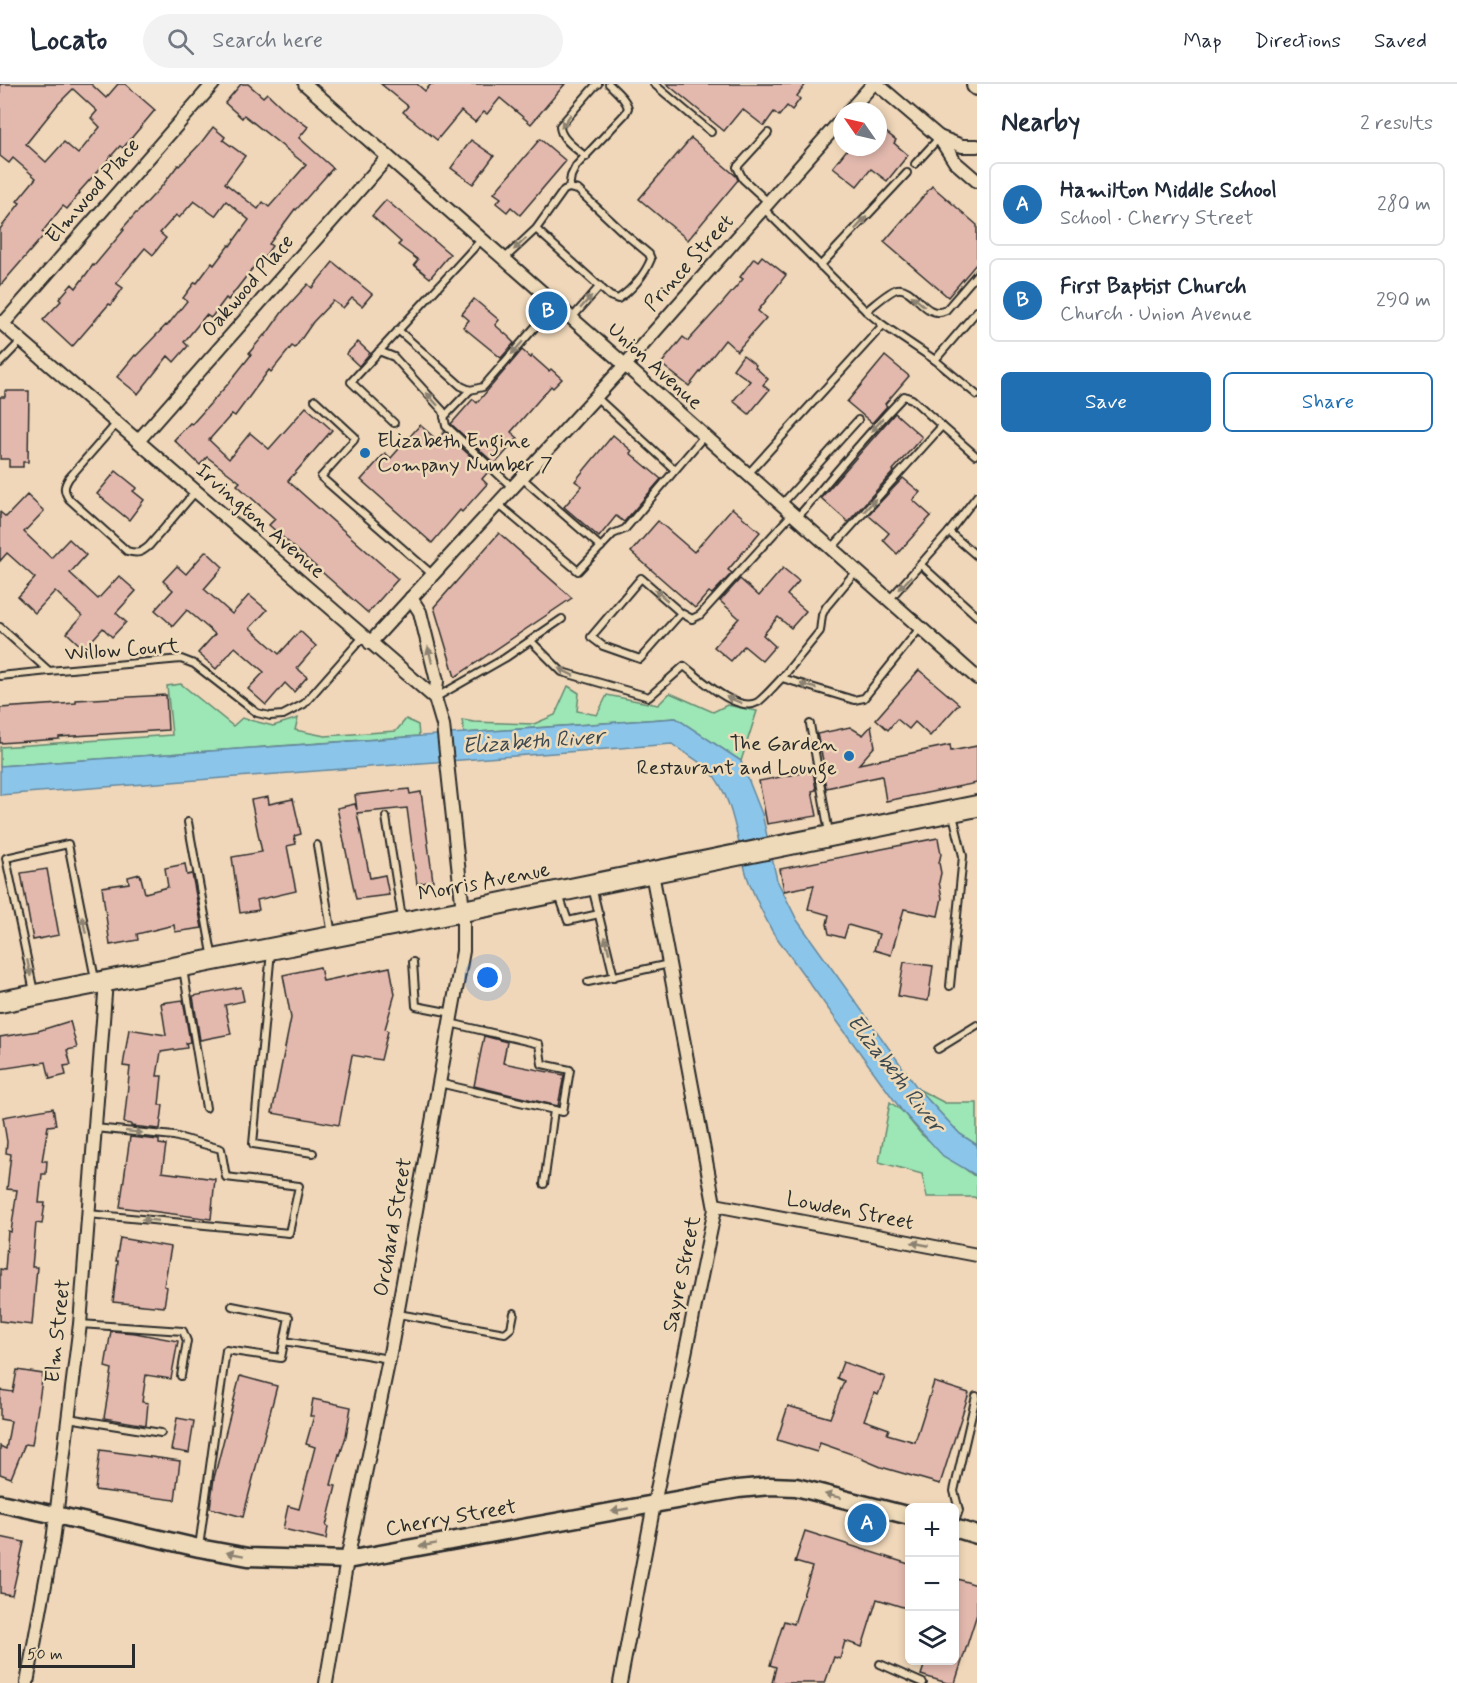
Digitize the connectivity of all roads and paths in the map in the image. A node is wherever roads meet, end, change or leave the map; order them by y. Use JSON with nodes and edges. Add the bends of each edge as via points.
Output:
{"nodes":[{"id":1,"x":213,"y":84,"type":"edge"},
{"id":2,"x":305,"y":84,"type":"edge"},
{"id":3,"x":598,"y":84,"type":"edge"},
{"id":4,"x":609,"y":84,"type":"edge"},
{"id":5,"x":654,"y":84,"type":"edge"},
{"id":6,"x":875,"y":84,"type":"edge"},
{"id":7,"x":858,"y":102,"type":"edge"},
{"id":8,"x":833,"y":129,"type":"edge"},
{"id":9,"x":711,"y":132,"type":"dead end"},
{"id":10,"x":768,"y":133,"type":"dead end"},
{"id":11,"x":939,"y":137,"type":"junction"},
{"id":12,"x":977,"y":146,"type":"edge"},
{"id":13,"x":388,"y":157,"type":"junction"},
{"id":14,"x":586,"y":157,"type":"junction"},
{"id":15,"x":915,"y":164,"type":"dead end"},
{"id":16,"x":907,"y":173,"type":"dead end"},
{"id":17,"x":977,"y":181,"type":"edge"},
{"id":18,"x":569,"y":188,"type":"junction"},
{"id":19,"x":766,"y":205,"type":"junction"},
{"id":20,"x":536,"y":229,"type":"junction"},
{"id":21,"x":482,"y":239,"type":"junction"},
{"id":22,"x":504,"y":259,"type":"junction"},
{"id":23,"x":820,"y":266,"type":"junction"},
{"id":24,"x":977,"y":274,"type":"edge"},
{"id":25,"x":600,"y":286,"type":"junction"},
{"id":26,"x":556,"y":304,"type":"junction"},
{"id":27,"x":866,"y":311,"type":"junction"},
{"id":28,"x":977,"y":311,"type":"edge"},
{"id":29,"x":572,"y":318,"type":"junction"},
{"id":30,"x":970,"y":320,"type":"junction"},
{"id":31,"x":1,"y":324,"type":"edge"},
{"id":32,"x":883,"y":325,"type":"junction"},
{"id":33,"x":977,"y":325,"type":"edge"},
{"id":34,"x":398,"y":330,"type":"junction"},
{"id":35,"x":22,"y":340,"type":"junction"},
{"id":36,"x":379,"y":351,"type":"junction"},
{"id":37,"x":935,"y":360,"type":"junction"},
{"id":38,"x":0,"y":363,"type":"edge"},
{"id":39,"x":625,"y":365,"type":"junction"},
{"id":40,"x":470,"y":390,"type":"junction"},
{"id":41,"x":977,"y":395,"type":"edge"},
{"id":42,"x":596,"y":397,"type":"junction"},
{"id":43,"x":315,"y":400,"type":"dead end"},
{"id":44,"x":444,"y":417,"type":"junction"},
{"id":45,"x":858,"y":420,"type":"dead end"},
{"id":46,"x":117,"y":423,"type":"junction"},
{"id":47,"x":394,"y":423,"type":"dead end"},
{"id":48,"x":942,"y":426,"type":"junction"},
{"id":49,"x":704,"y":436,"type":"junction"},
{"id":50,"x":138,"y":441,"type":"junction"},
{"id":51,"x":975,"y":455,"type":"dead end"},
{"id":52,"x":674,"y":470,"type":"junction"},
{"id":53,"x":748,"y":474,"type":"junction"},
{"id":54,"x":521,"y":478,"type":"junction"},
{"id":55,"x":512,"y":488,"type":"junction"},
{"id":56,"x":196,"y":491,"type":"junction"},
{"id":57,"x":977,"y":496,"type":"edge"},
{"id":58,"x":497,"y":504,"type":"junction"},
{"id":59,"x":782,"y":504,"type":"junction"},
{"id":60,"x":794,"y":516,"type":"junction"},
{"id":61,"x":949,"y":532,"type":"junction"},
{"id":62,"x":601,"y":547,"type":"junction"},
{"id":63,"x":831,"y":549,"type":"junction"},
{"id":64,"x":977,"y":556,"type":"edge"},
{"id":65,"x":921,"y":566,"type":"junction"},
{"id":66,"x":856,"y":571,"type":"junction"},
{"id":67,"x":433,"y":575,"type":"junction"},
{"id":68,"x":411,"y":598,"type":"junction"},
{"id":69,"x":889,"y":600,"type":"junction"},
{"id":70,"x":681,"y":613,"type":"junction"},
{"id":71,"x":977,"y":616,"type":"edge"},
{"id":72,"x":562,"y":619,"type":"dead end"},
{"id":73,"x":0,"y":627,"type":"edge"},
{"id":74,"x":920,"y":628,"type":"junction"},
{"id":75,"x":366,"y":640,"type":"junction"},
{"id":76,"x":531,"y":640,"type":"junction"},
{"id":77,"x":49,"y":671,"type":"junction"},
{"id":78,"x":0,"y":676,"type":"edge"},
{"id":79,"x":782,"y":678,"type":"junction"},
{"id":80,"x":977,"y":678,"type":"edge"},
{"id":81,"x":435,"y":698,"type":"junction"},
{"id":82,"x":810,"y":724,"type":"dead end"},
{"id":83,"x":977,"y":806,"type":"edge"},
{"id":84,"x":952,"y":811,"type":"junction"},
{"id":85,"x":386,"y":818,"type":"dead end"},
{"id":86,"x":188,"y":822,"type":"dead end"},
{"id":87,"x":830,"y":836,"type":"junction"},
{"id":88,"x":317,"y":845,"type":"dead end"},
{"id":89,"x":652,"y":873,"type":"junction"},
{"id":90,"x":592,"y":885,"type":"junction"},
{"id":91,"x":558,"y":892,"type":"junction"},
{"id":92,"x":463,"y":911,"type":"junction"},
{"id":93,"x":599,"y":914,"type":"junction"},
{"id":94,"x":403,"y":922,"type":"junction"},
{"id":95,"x":332,"y":936,"type":"junction"},
{"id":96,"x":271,"y":948,"type":"junction"},
{"id":97,"x":213,"y":959,"type":"junction"},
{"id":98,"x":413,"y":962,"type":"dead end"},
{"id":99,"x":670,"y":964,"type":"junction"},
{"id":100,"x":182,"y":965,"type":"junction"},
{"id":101,"x":614,"y":976,"type":"junction"},
{"id":102,"x":101,"y":982,"type":"junction"},
{"id":103,"x":588,"y":982,"type":"dead end"},
{"id":104,"x":950,"y":986,"type":"dead end"},
{"id":105,"x":34,"y":995,"type":"junction"},
{"id":106,"x":0,"y":1002,"type":"edge"},
{"id":107,"x":451,"y":1018,"type":"junction"},
{"id":108,"x":977,"y":1025,"type":"edge"},
{"id":109,"x":938,"y":1049,"type":"dead end"},
{"id":110,"x":439,"y":1083,"type":"junction"},
{"id":111,"x":206,"y":1108,"type":"dead end"},
{"id":112,"x":554,"y":1110,"type":"junction"},
{"id":113,"x":95,"y":1128,"type":"junction"},
{"id":114,"x":313,"y":1153,"type":"dead end"},
{"id":115,"x":544,"y":1184,"type":"dead end"},
{"id":116,"x":716,"y":1205,"type":"junction"},
{"id":117,"x":88,"y":1214,"type":"junction"},
{"id":118,"x":977,"y":1255,"type":"edge"},
{"id":119,"x":232,"y":1306,"type":"dead end"},
{"id":120,"x":514,"y":1313,"type":"dead end"},
{"id":121,"x":398,"y":1314,"type":"junction"},
{"id":122,"x":80,"y":1324,"type":"junction"},
{"id":123,"x":284,"y":1341,"type":"junction"},
{"id":124,"x":389,"y":1359,"type":"junction"},
{"id":125,"x":181,"y":1376,"type":"dead end"},
{"id":126,"x":976,"y":1396,"type":"edge"},
{"id":127,"x":68,"y":1418,"type":"junction"},
{"id":128,"x":161,"y":1433,"type":"dead end"},
{"id":129,"x":0,"y":1503,"type":"edge"},
{"id":130,"x":957,"y":1503,"type":"edge"},
{"id":131,"x":654,"y":1504,"type":"junction"},
{"id":132,"x":56,"y":1515,"type":"junction"},
{"id":133,"x":905,"y":1515,"type":"edge"},
{"id":134,"x":959,"y":1528,"type":"edge"},
{"id":135,"x":977,"y":1534,"type":"edge"},
{"id":136,"x":199,"y":1548,"type":"junction"},
{"id":137,"x":347,"y":1560,"type":"junction"},
{"id":138,"x":880,"y":1664,"type":"dead end"},
{"id":139,"x":27,"y":1683,"type":"edge"},
{"id":140,"x":327,"y":1683,"type":"edge"},
{"id":141,"x":620,"y":1683,"type":"edge"},
{"id":142,"x":923,"y":1683,"type":"edge"}],
"edges":[{"from":1,"to":31,"type":"street","name":"Elmwood Place"},
{"from":2,"to":13,"type":"street","name":"Union Avenue"},
{"from":3,"to":14,"type":"lane","one_way":true,"via":[[560,126],[562,136]]},
{"from":4,"to":14,"type":"lane","via":[[628,108]]},
{"from":5,"to":9,"type":"lane"},
{"from":6,"to":7,"type":"street"},
{"from":6,"to":11,"type":"street"},
{"from":8,"to":19,"type":"street","name":"Prince Street"},
{"from":10,"to":19,"type":"lane","via":[[737,167]]},
{"from":11,"to":12,"type":"street","via":[[962,146]]},
{"from":11,"to":15,"type":"lane"},
{"from":11,"to":17,"type":"street","via":[[955,162]]},
{"from":13,"to":21,"type":"street","name":"Union Avenue"},
{"from":13,"to":50,"type":"street","name":"Oakwood Place"},
{"from":14,"to":18,"type":"lane","via":[[576,166]]},
{"from":23,"to":16,"type":"lane","one_way":true},
{"from":18,"to":20,"type":"lane"},
{"from":18,"to":25,"type":"lane","via":[[578,190],[651,259],[647,269],[618,299]]},
{"from":19,"to":23,"type":"lane"},
{"from":19,"to":39,"type":"street","name":"Prince Street"},
{"from":20,"to":22,"type":"lane","one_way":true},
{"from":20,"to":25,"type":"lane"},
{"from":21,"to":22,"type":"street","name":"Union Avenue"},
{"from":21,"to":34,"type":"lane"},
{"from":22,"to":26,"type":"street","name":"Union Avenue"},
{"from":23,"to":27,"type":"lane"},
{"from":24,"to":27,"type":"lane","one_way":true,"via":[[941,313],[931,311],[904,289],[895,289]]},
{"from":29,"to":25,"type":"lane","one_way":true},
{"from":26,"to":29,"type":"street","name":"Union Avenue"},
{"from":26,"to":40,"type":"lane","one_way":true,"via":[[483,387]]},
{"from":27,"to":32,"type":"lane"},
{"from":28,"to":30,"type":"lane"},
{"from":29,"to":39,"type":"street","name":"Union Avenue"},
{"from":30,"to":33,"type":"lane"},
{"from":30,"to":37,"type":"lane"},
{"from":31,"to":35,"type":"street","name":"Irvington Avenue"},
{"from":32,"to":37,"type":"lane"},
{"from":32,"to":53,"type":"lane"},
{"from":34,"to":36,"type":"lane"},
{"from":34,"to":40,"type":"lane"},
{"from":35,"to":38,"type":"lane"},
{"from":35,"to":46,"type":"street","name":"Irvington Avenue"},
{"from":44,"to":36,"type":"lane","one_way":true,"via":[[443,411],[394,357]]},
{"from":36,"to":47,"type":"lane","via":[[351,382]]},
{"from":37,"to":41,"type":"lane"},
{"from":39,"to":42,"type":"street","name":"Prince Street"},
{"from":39,"to":49,"type":"street","name":"Union Avenue"},
{"from":40,"to":44,"type":"lane"},
{"from":42,"to":52,"type":"lane"},
{"from":42,"to":54,"type":"street","name":"Prince Street"},
{"from":43,"to":67,"type":"lane","via":[[355,437],[321,477]]},
{"from":44,"to":55,"type":"lane","via":[[446,426]]},
{"from":45,"to":59,"type":"lane"},
{"from":46,"to":50,"type":"street","name":"Irvington Avenue"},
{"from":46,"to":56,"type":"lane","via":[[64,486],[69,499],[127,551],[142,553]]},
{"from":48,"to":51,"type":"lane"},
{"from":48,"to":60,"type":"lane","one_way":true,"via":[[904,396]]},
{"from":63,"to":48,"type":"lane","one_way":true},
{"from":49,"to":52,"type":"lane"},
{"from":49,"to":53,"type":"street","name":"Union Avenue"},
{"from":50,"to":56,"type":"street","name":"Irvington Avenue"},
{"from":52,"to":62,"type":"lane","via":[[625,529],[613,534]]},
{"from":53,"to":59,"type":"street","name":"Union Avenue"},
{"from":54,"to":55,"type":"street","name":"Prince Street"},
{"from":54,"to":62,"type":"lane"},
{"from":55,"to":58,"type":"street","name":"Prince Street"},
{"from":56,"to":75,"type":"street","name":"Irvington Avenue"},
{"from":57,"to":61,"type":"lane"},
{"from":58,"to":62,"type":"lane","via":[[578,571]]},
{"from":58,"to":67,"type":"street","name":"Prince Street"},
{"from":59,"to":60,"type":"street","name":"Union Avenue"},
{"from":60,"to":63,"type":"street","name":"Union Avenue"},
{"from":60,"to":70,"type":"lane","via":[[700,615],[692,619]]},
{"from":61,"to":64,"type":"lane"},
{"from":61,"to":65,"type":"lane"},
{"from":63,"to":66,"type":"street","name":"Union Avenue"},
{"from":65,"to":69,"type":"lane","one_way":true},
{"from":65,"to":71,"type":"lane"},
{"from":66,"to":69,"type":"street","name":"Union Avenue"},
{"from":66,"to":79,"type":"lane","via":[[826,607],[820,631]]},
{"from":67,"to":68,"type":"street","name":"Prince Street"},
{"from":68,"to":75,"type":"street","name":"Prince Street"},
{"from":81,"to":68,"type":"street","one_way":true,"via":[[437,681],[420,612]]},
{"from":69,"to":74,"type":"street","name":"Union Avenue"},
{"from":70,"to":70,"type":"lane","one_way":true,"via":[[641,578],[591,637],[603,646],[640,659]]},
{"from":72,"to":76,"type":"lane"},
{"from":73,"to":77,"type":"lane","name":"Willow Court"},
{"from":74,"to":79,"type":"lane","one_way":true,"via":[[864,698],[854,700]]},
{"from":74,"to":80,"type":"street","name":"Union Avenue"},
{"from":75,"to":77,"type":"lane","name":"Willow Court","via":[[304,704],[283,715],[257,713],[194,664],[181,659]]},
{"from":75,"to":81,"type":"street","name":"Irvington Avenue"},
{"from":79,"to":76,"type":"lane","one_way":true,"via":[[758,702],[737,704],[684,666],[649,697],[562,672]]},
{"from":76,"to":81,"type":"lane"},
{"from":77,"to":78,"type":"lane","name":"Willow Court"},
{"from":81,"to":92,"type":"street","name":"Orchard Street","via":[[443,725]]},
{"from":82,"to":87,"type":"lane"},
{"from":83,"to":84,"type":"main road","name":"Morris Avenue"},
{"from":84,"to":87,"type":"main road","name":"Morris Avenue"},
{"from":84,"to":104,"type":"lane","via":[[963,856]]},
{"from":85,"to":94,"type":"lane"},
{"from":86,"to":97,"type":"lane"},
{"from":87,"to":89,"type":"main road","name":"Morris Avenue"},
{"from":88,"to":95,"type":"lane"},
{"from":89,"to":90,"type":"main road","name":"Morris Avenue"},
{"from":89,"to":99,"type":"street","name":"Sayre Street"},
{"from":90,"to":91,"type":"main road","name":"Morris Avenue"},
{"from":90,"to":93,"type":"lane"},
{"from":91,"to":92,"type":"main road","name":"Morris Avenue"},
{"from":91,"to":93,"type":"lane","via":[[568,921]]},
{"from":92,"to":94,"type":"main road","name":"Morris Avenue"},
{"from":92,"to":107,"type":"street","name":"Orchard Street","via":[[463,951]]},
{"from":101,"to":93,"type":"lane","one_way":true},
{"from":94,"to":95,"type":"main road","name":"Morris Avenue"},
{"from":95,"to":96,"type":"main road","name":"Morris Avenue"},
{"from":96,"to":97,"type":"main road","name":"Morris Avenue"},
{"from":96,"to":114,"type":"lane","via":[[253,1144]]},
{"from":97,"to":100,"type":"main road","name":"Morris Avenue"},
{"from":98,"to":107,"type":"lane","via":[[416,1006]]},
{"from":99,"to":101,"type":"lane"},
{"from":99,"to":116,"type":"street","name":"Sayre Street"},
{"from":100,"to":102,"type":"main road","name":"Morris Avenue"},
{"from":100,"to":111,"type":"lane"},
{"from":101,"to":103,"type":"lane"},
{"from":102,"to":105,"type":"main road","name":"Morris Avenue"},
{"from":102,"to":105,"type":"lane","one_way":true,"via":[[68,844],[6,858]]},
{"from":102,"to":113,"type":"street","name":"Elm Street"},
{"from":105,"to":106,"type":"main road","name":"Morris Avenue"},
{"from":107,"to":110,"type":"street","name":"Orchard Street"},
{"from":107,"to":112,"type":"lane","via":[[539,1044],[542,1064],[570,1070],[563,1112]]},
{"from":108,"to":109,"type":"lane"},
{"from":110,"to":112,"type":"lane"},
{"from":110,"to":121,"type":"street","name":"Orchard Street"},
{"from":112,"to":115,"type":"lane"},
{"from":113,"to":117,"type":"street","name":"Elm Street"},
{"from":113,"to":117,"type":"lane","one_way":true,"via":[[174,1136],[221,1149],[226,1177],[299,1186],[289,1233]]},
{"from":118,"to":116,"type":"street","name":"Lowden Street","one_way":true},
{"from":116,"to":131,"type":"street","name":"Sayre Street"},
{"from":117,"to":122,"type":"street","name":"Elm Street"},
{"from":119,"to":123,"type":"lane","via":[[289,1317]]},
{"from":120,"to":121,"type":"lane","via":[[511,1328],[505,1333]]},
{"from":121,"to":124,"type":"street","name":"Orchard Street"},
{"from":122,"to":125,"type":"lane","via":[[183,1331],[187,1341]]},
{"from":122,"to":127,"type":"street","name":"Elm Street"},
{"from":123,"to":124,"type":"lane"},
{"from":123,"to":136,"type":"lane","via":[[281,1358],[226,1350]]},
{"from":124,"to":137,"type":"street","name":"Orchard Street"},
{"from":126,"to":130,"type":"lane","via":[[954,1491]]},
{"from":127,"to":128,"type":"lane"},
{"from":127,"to":132,"type":"street","name":"Elm Street"},
{"from":129,"to":132,"type":"street","name":"Cherry Street"},
{"from":133,"to":131,"type":"street","name":"Cherry Street","one_way":true,"via":[[796,1487],[738,1489]]},
{"from":131,"to":137,"type":"street","name":"Cherry Street","one_way":true},
{"from":131,"to":141,"type":"street","name":"Sayre Street"},
{"from":132,"to":136,"type":"street","name":"Cherry Street"},
{"from":132,"to":139,"type":"street","name":"Elm Street"},
{"from":134,"to":135,"type":"street"},
{"from":137,"to":136,"type":"street","name":"Cherry Street","one_way":true,"via":[[248,1557]]},
{"from":137,"to":140,"type":"street","name":"Orchard Street"},
{"from":138,"to":142,"type":"lane"}]}
